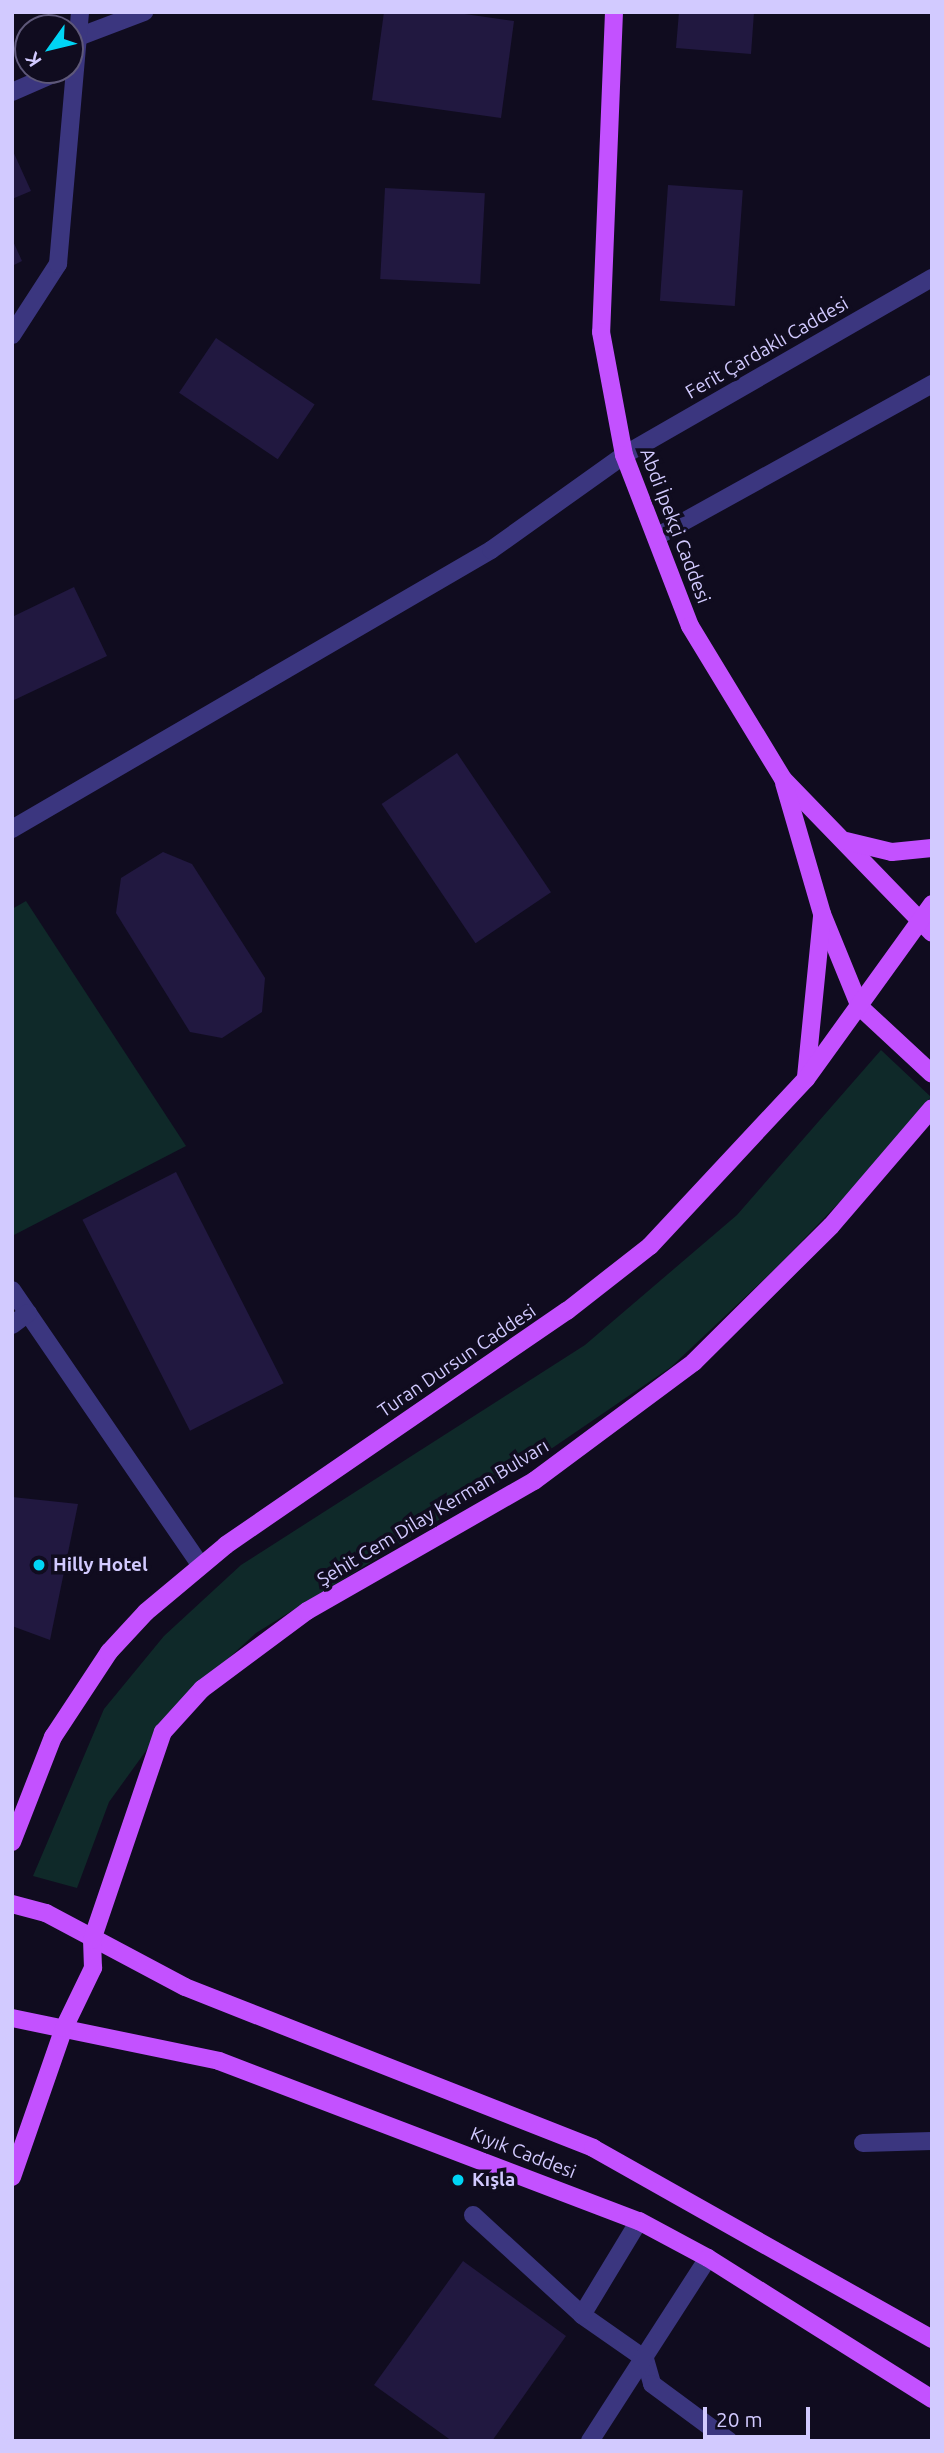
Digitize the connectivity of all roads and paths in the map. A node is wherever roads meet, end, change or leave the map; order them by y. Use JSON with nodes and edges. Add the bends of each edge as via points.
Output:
{"nodes":[{"id":1,"x":144,"y":12,"type":"edge"},
{"id":2,"x":614,"y":12,"type":"edge"},
{"id":3,"x":84,"y":35,"type":"edge"},
{"id":4,"x":30,"y":84,"type":"edge"},
{"id":5,"x":68,"y":84,"type":"edge"},
{"id":6,"x":12,"y":92,"type":"edge"},
{"id":7,"x":932,"y":278,"type":"edge"},
{"id":8,"x":12,"y":335,"type":"edge"},
{"id":9,"x":932,"y":384,"type":"edge"},
{"id":10,"x":624,"y":455,"type":"junction"},
{"id":11,"x":656,"y":537,"type":"junction"},
{"id":12,"x":783,"y":779,"type":"junction"},
{"id":13,"x":12,"y":829,"type":"edge"},
{"id":14,"x":846,"y":841,"type":"junction"},
{"id":15,"x":932,"y":848,"type":"edge"},
{"id":16,"x":932,"y":904,"type":"edge"},
{"id":17,"x":822,"y":914,"type":"junction"},
{"id":18,"x":925,"y":927,"type":"edge"},
{"id":19,"x":860,"y":1007,"type":"junction"},
{"id":20,"x":932,"y":1074,"type":"edge"},
{"id":21,"x":806,"y":1079,"type":"junction"},
{"id":22,"x":932,"y":1108,"type":"edge"},
{"id":23,"x":12,"y":1290,"type":"edge"},
{"id":24,"x":28,"y":1313,"type":"junction"},
{"id":25,"x":12,"y":1325,"type":"edge"},
{"id":26,"x":200,"y":1565,"type":"junction"},
{"id":27,"x":12,"y":1842,"type":"edge"},
{"id":28,"x":12,"y":1904,"type":"edge"},
{"id":29,"x":92,"y":1940,"type":"junction"},
{"id":30,"x":12,"y":2018,"type":"edge"},
{"id":31,"x":65,"y":2028,"type":"junction"},
{"id":32,"x":932,"y":2141,"type":"edge"},
{"id":33,"x":863,"y":2143,"type":"dead end"},
{"id":34,"x":12,"y":2177,"type":"edge"},
{"id":35,"x":473,"y":2215,"type":"dead end"},
{"id":36,"x":639,"y":2221,"type":"junction"},
{"id":37,"x":708,"y":2258,"type":"junction"},
{"id":38,"x":582,"y":2315,"type":"junction"},
{"id":39,"x":932,"y":2339,"type":"edge"},
{"id":40,"x":645,"y":2358,"type":"junction"},
{"id":41,"x":932,"y":2399,"type":"edge"},
{"id":42,"x":590,"y":2441,"type":"edge"},
{"id":43,"x":729,"y":2441,"type":"edge"}],
"edges":[{"from":1,"to":3,"type":"street"},
{"from":2,"to":10,"type":"main road","name":"Abdi İpekçi Caddesi","via":[[601,332]]},
{"from":4,"to":6,"type":"street"},
{"from":5,"to":8,"type":"street","via":[[58,264]]},
{"from":7,"to":10,"type":"street","name":"Ferit Çardaklı Caddesi"},
{"from":9,"to":11,"type":"street"},
{"from":10,"to":11,"type":"main road","name":"Abdi İpekçi Caddesi"},
{"from":10,"to":13,"type":"street","name":"Ferit Çardaklı Caddesi","via":[[491,550]]},
{"from":11,"to":12,"type":"main road","name":"Abdi İpekçi Caddesi","via":[[690,626]]},
{"from":12,"to":14,"type":"main road"},
{"from":12,"to":17,"type":"main road"},
{"from":14,"to":15,"type":"main road","via":[[892,852]]},
{"from":14,"to":18,"type":"main road"},
{"from":16,"to":18,"type":"main road","name":"Turan Dursun Caddesi"},
{"from":17,"to":19,"type":"main road"},
{"from":17,"to":21,"type":"main road"},
{"from":18,"to":19,"type":"main road","name":"Turan Dursun Caddesi"},
{"from":19,"to":20,"type":"main road"},
{"from":19,"to":21,"type":"main road","name":"Turan Dursun Caddesi"},
{"from":21,"to":26,"type":"main road","name":"Turan Dursun Caddesi","via":[[650,1246],[567,1311]]},
{"from":22,"to":29,"type":"main road","name":"Şehit Cem Dilay Kerman Bulvarı","via":[[831,1226],[694,1362],[534,1481],[307,1611],[202,1689],[163,1732]]},
{"from":23,"to":24,"type":"street"},
{"from":24,"to":25,"type":"street"},
{"from":24,"to":26,"type":"street"},
{"from":26,"to":27,"type":"main road","name":"Turan Dursun Caddesi","via":[[146,1612],[78,1694],[53,1737]]},
{"from":28,"to":29,"type":"main road","name":"Kıyık Caddesi","via":[[46,1913]]},
{"from":29,"to":31,"type":"main road","name":"Şehit Cem Dilay Kerman Bulvarı","via":[[93,1968]]},
{"from":29,"to":39,"type":"main road","name":"Kıyık Caddesi","via":[[185,1987],[593,2148]]},
{"from":30,"to":31,"type":"main road","name":"Kıyık Caddesi"},
{"from":31,"to":34,"type":"main road","name":"Şehit Cem Dilay Kerman Bulvarı"},
{"from":31,"to":36,"type":"main road","name":"Kıyık Caddesi","via":[[219,2061]]},
{"from":32,"to":33,"type":"street"},
{"from":35,"to":38,"type":"street"},
{"from":36,"to":37,"type":"main road","name":"Kıyık Caddesi"},
{"from":36,"to":38,"type":"street"},
{"from":37,"to":40,"type":"street"},
{"from":37,"to":41,"type":"main road","name":"Kıyık Caddesi"},
{"from":38,"to":40,"type":"street"},
{"from":40,"to":42,"type":"street"},
{"from":40,"to":43,"type":"street","via":[[652,2384]]}]}
